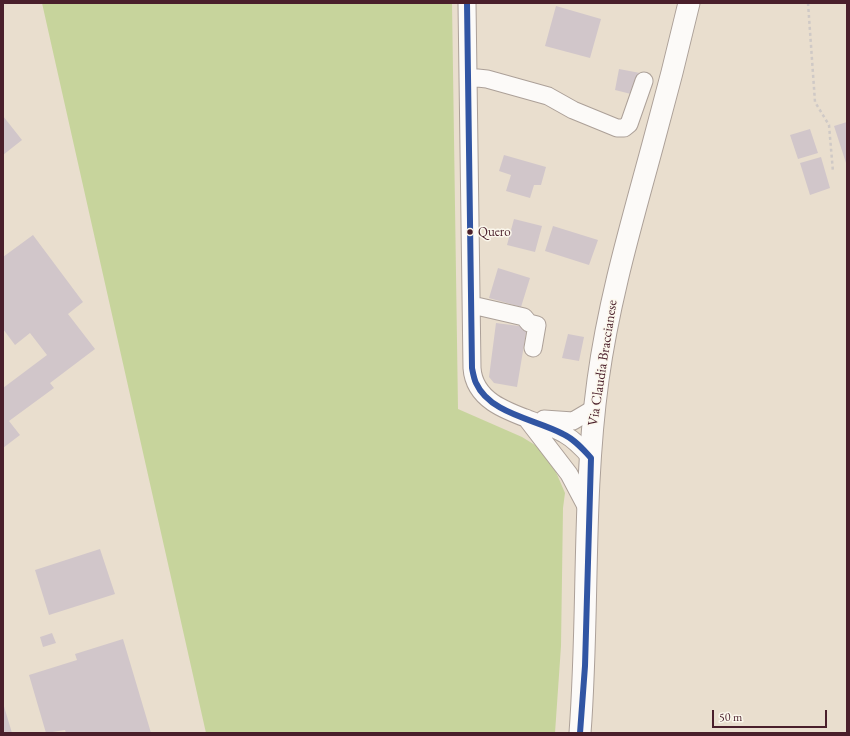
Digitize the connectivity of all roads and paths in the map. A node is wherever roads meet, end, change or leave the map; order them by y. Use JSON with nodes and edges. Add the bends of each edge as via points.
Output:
{"nodes":[{"id":1,"x":467,"y":3,"type":"edge"},
{"id":2,"x":689,"y":3,"type":"edge"},
{"id":3,"x":808,"y":3,"type":"edge"},
{"id":4,"x":468,"y":77,"type":"junction"},
{"id":5,"x":644,"y":81,"type":"dead end"},
{"id":6,"x":833,"y":172,"type":"dead end"},
{"id":7,"x":472,"y":305,"type":"junction"},
{"id":8,"x":533,"y":348,"type":"dead end"},
{"id":9,"x":595,"y":408,"type":"junction"},
{"id":10,"x":524,"y":417,"type":"junction"},
{"id":11,"x":591,"y":458,"type":"junction"},
{"id":12,"x":588,"y":512,"type":"junction"},
{"id":13,"x":580,"y":733,"type":"edge"}],
"edges":[{"from":1,"to":4,"type":"street"},
{"from":2,"to":9,"type":"main road","name":"Via Claudia Braccianese","via":[[618,275]]},
{"from":3,"to":6,"type":"path","via":[[816,102],[829,125]]},
{"from":4,"to":5,"type":"street","via":[[510,84],[548,96],[573,110],[617,128],[624,128],[629,124]]},
{"from":4,"to":7,"type":"street"},
{"from":7,"to":8,"type":"street","via":[[524,317],[528,323],[537,325]]},
{"from":7,"to":10,"type":"street","via":[[472,368],[476,387],[495,404]]},
{"from":9,"to":10,"type":"street","via":[[573,421]]},
{"from":9,"to":11,"type":"main road","name":"Via Claudia Braccianese"},
{"from":10,"to":11,"type":"street","via":[[566,454],[576,458]]},
{"from":10,"to":12,"type":"street","via":[[569,474]]},
{"from":11,"to":12,"type":"main road","name":"Via Claudia Braccianese"},
{"from":12,"to":13,"type":"main road","name":"Via Claudia Braccianese","via":[[585,666]]}]}
